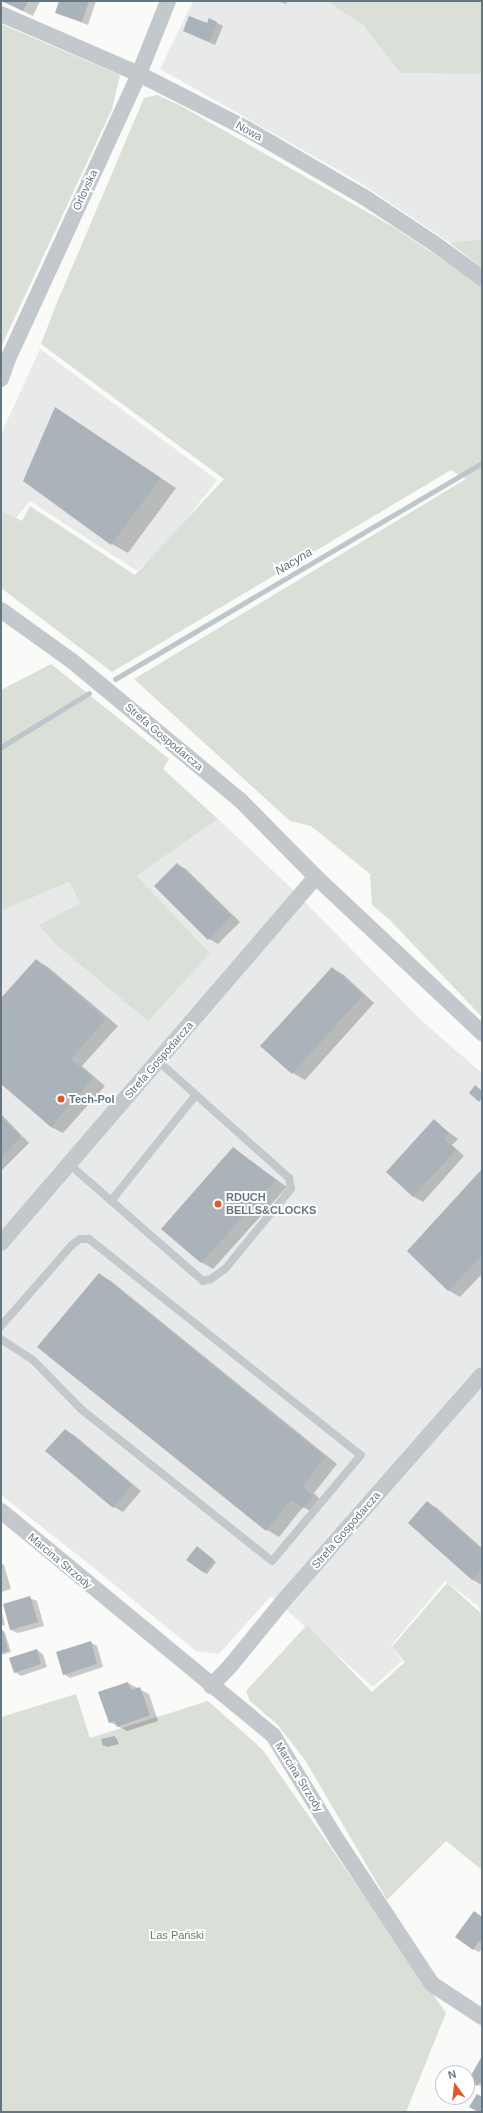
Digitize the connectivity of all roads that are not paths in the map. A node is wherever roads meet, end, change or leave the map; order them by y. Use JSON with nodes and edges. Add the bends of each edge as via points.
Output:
{"nodes":[{"id":1,"x":168,"y":1,"type":"edge"},
{"id":2,"x":1,"y":14,"type":"edge"},
{"id":3,"x":139,"y":74,"type":"junction"},
{"id":4,"x":482,"y":278,"type":"edge"},
{"id":5,"x":1,"y":379,"type":"edge"},
{"id":6,"x":1,"y":610,"type":"edge"},
{"id":7,"x":316,"y":877,"type":"junction"},
{"id":8,"x":482,"y":1033,"type":"edge"},
{"id":9,"x":158,"y":1061,"type":"junction"},
{"id":10,"x":196,"y":1095,"type":"junction"},
{"id":11,"x":68,"y":1164,"type":"junction"},
{"id":12,"x":111,"y":1201,"type":"junction"},
{"id":13,"x":1,"y":1242,"type":"edge"},
{"id":14,"x":1,"y":1326,"type":"edge"},
{"id":15,"x":1,"y":1339,"type":"edge"},
{"id":16,"x":482,"y":1375,"type":"edge"},
{"id":17,"x":1,"y":1511,"type":"edge"},
{"id":18,"x":211,"y":1686,"type":"junction"},
{"id":19,"x":482,"y":2017,"type":"edge"}],
"edges":[{"from":1,"to":3,"type":"street","name":"Orlovska"},
{"from":2,"to":3,"type":"street","name":"Nowa"},
{"from":3,"to":4,"type":"street","name":"Nowa","via":[[246,129],[364,197]]},
{"from":3,"to":5,"type":"street","name":"Orlovska"},
{"from":6,"to":7,"type":"street","name":"Strefa Gospodarcza","via":[[72,661],[241,801]]},
{"from":7,"to":8,"type":"street","name":"Strefa Gospodarcza"},
{"from":7,"to":9,"type":"street","name":"Strefa Gospodarcza"},
{"from":9,"to":10,"type":"lane"},
{"from":9,"to":11,"type":"street","name":"Strefa Gospodarcza"},
{"from":10,"to":12,"type":"lane"},
{"from":10,"to":12,"type":"lane","via":[[289,1178],[291,1189],[225,1269],[212,1280],[203,1281]]},
{"from":11,"to":12,"type":"lane"},
{"from":11,"to":13,"type":"street","name":"Strefa Gospodarcza"},
{"from":14,"to":15,"type":"lane","via":[[72,1245],[80,1239],[89,1239],[361,1455],[272,1561],[81,1409],[33,1360]]},
{"from":16,"to":18,"type":"street","name":"Strefa Gospodarcza"},
{"from":17,"to":18,"type":"street","name":"Marcina Strzody"},
{"from":18,"to":19,"type":"street","name":"Marcina Strzody","via":[[273,1735],[432,1984]]}]}
